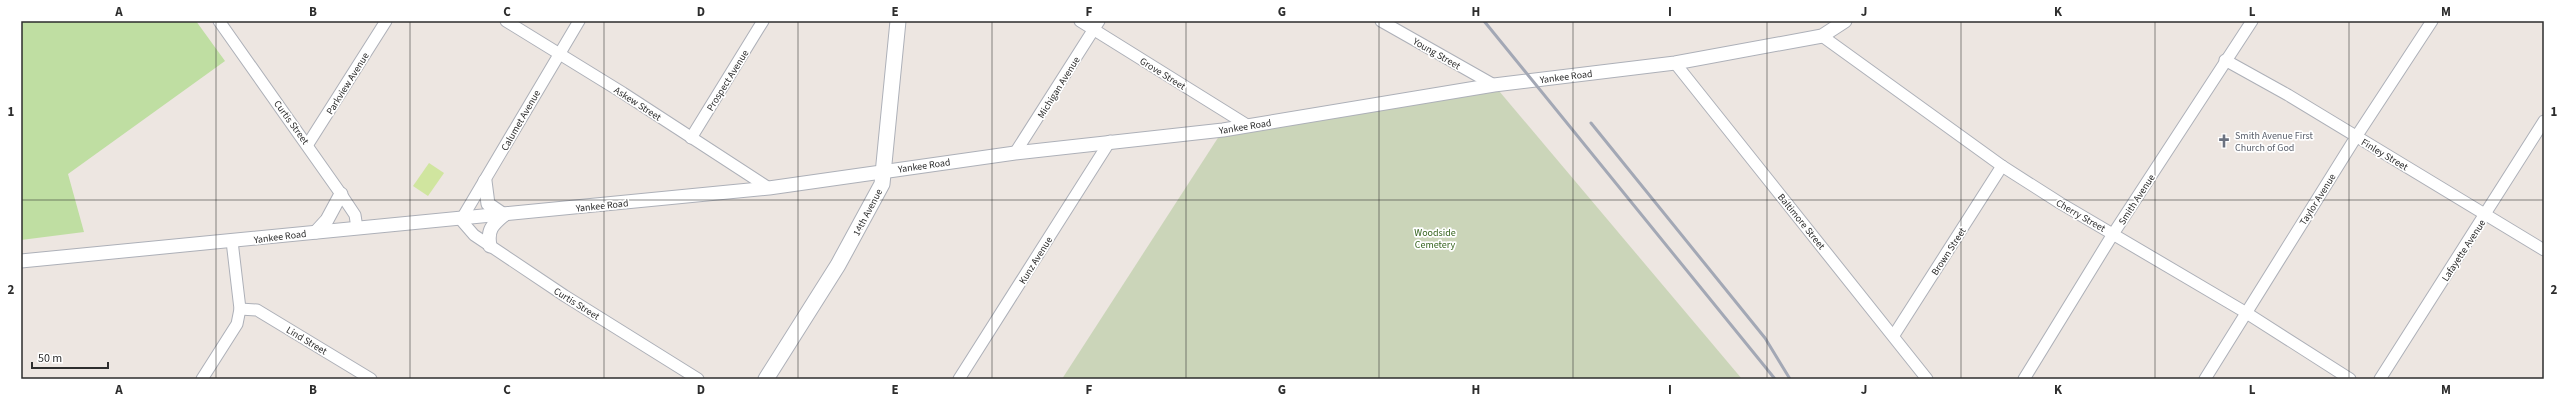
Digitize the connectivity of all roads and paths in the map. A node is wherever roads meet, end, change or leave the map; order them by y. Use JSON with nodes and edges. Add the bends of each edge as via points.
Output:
{"nodes":[{"id":1,"x":219,"y":21,"type":"edge"},
{"id":2,"x":386,"y":21,"type":"edge"},
{"id":3,"x":506,"y":21,"type":"edge"},
{"id":4,"x":579,"y":21,"type":"edge"},
{"id":5,"x":763,"y":21,"type":"edge"},
{"id":6,"x":898,"y":21,"type":"edge"},
{"id":7,"x":1080,"y":21,"type":"edge"},
{"id":8,"x":1381,"y":21,"type":"edge"},
{"id":9,"x":1845,"y":21,"type":"edge"},
{"id":10,"x":2252,"y":21,"type":"edge"},
{"id":11,"x":2432,"y":21,"type":"edge"},
{"id":12,"x":1096,"y":25,"type":"edge"},
{"id":13,"x":1822,"y":36,"type":"junction"},
{"id":14,"x":559,"y":54,"type":"junction"},
{"id":15,"x":2225,"y":60,"type":"junction"},
{"id":16,"x":1675,"y":63,"type":"junction"},
{"id":17,"x":1494,"y":85,"type":"junction"},
{"id":18,"x":2544,"y":121,"type":"edge"},
{"id":19,"x":1246,"y":125,"type":"junction"},
{"id":20,"x":2356,"y":137,"type":"junction"},
{"id":21,"x":691,"y":138,"type":"junction"},
{"id":22,"x":1110,"y":141,"type":"junction"},
{"id":23,"x":308,"y":144,"type":"junction"},
{"id":24,"x":1015,"y":153,"type":"junction"},
{"id":25,"x":2002,"y":166,"type":"junction"},
{"id":26,"x":884,"y":171,"type":"junction"},
{"id":27,"x":485,"y":181,"type":"junction"},
{"id":28,"x":768,"y":188,"type":"junction"},
{"id":29,"x":341,"y":194,"type":"junction"},
{"id":30,"x":504,"y":215,"type":"junction"},
{"id":31,"x":2486,"y":215,"type":"junction"},
{"id":32,"x":461,"y":220,"type":"junction"},
{"id":33,"x":357,"y":228,"type":"junction"},
{"id":34,"x":316,"y":232,"type":"junction"},
{"id":35,"x":2113,"y":234,"type":"junction"},
{"id":36,"x":232,"y":242,"type":"junction"},
{"id":37,"x":490,"y":246,"type":"junction"},
{"id":38,"x":2544,"y":250,"type":"edge"},
{"id":39,"x":21,"y":261,"type":"edge"},
{"id":40,"x":240,"y":309,"type":"junction"},
{"id":41,"x":2245,"y":312,"type":"junction"},
{"id":42,"x":1894,"y":336,"type":"junction"},
{"id":43,"x":369,"y":378,"type":"edge"},
{"id":44,"x":202,"y":379,"type":"edge"},
{"id":45,"x":698,"y":379,"type":"edge"},
{"id":46,"x":766,"y":379,"type":"edge"},
{"id":47,"x":959,"y":379,"type":"edge"},
{"id":48,"x":1927,"y":379,"type":"edge"},
{"id":49,"x":2024,"y":379,"type":"edge"},
{"id":50,"x":2205,"y":379,"type":"edge"},
{"id":51,"x":2350,"y":379,"type":"edge"},
{"id":52,"x":2380,"y":379,"type":"edge"}],
"edges":[{"from":1,"to":23,"type":"street","name":"Curtis Street"},
{"from":2,"to":23,"type":"street","name":"Parkview Avenue"},
{"from":3,"to":14,"type":"street","name":"Askew Street"},
{"from":4,"to":14,"type":"street","name":"Calumet Avenue"},
{"from":5,"to":21,"type":"street","name":"Prospect Avenue"},
{"from":6,"to":26,"type":"main road","name":"14th Avenue"},
{"from":7,"to":12,"type":"street","name":"Grove Street"},
{"from":8,"to":17,"type":"street","name":"Young Street"},
{"from":9,"to":13,"type":"street"},
{"from":10,"to":15,"type":"street","name":"Smith Avenue"},
{"from":11,"to":20,"type":"street","name":"Taylor Avenue"},
{"from":12,"to":19,"type":"street","name":"Grove Street"},
{"from":12,"to":24,"type":"street","name":"Michigan Avenue"},
{"from":13,"to":16,"type":"street","name":"Yankee Road"},
{"from":13,"to":25,"type":"street","name":"Cherry Street"},
{"from":14,"to":21,"type":"street","name":"Askew Street"},
{"from":14,"to":27,"type":"street","name":"Calumet Avenue"},
{"from":15,"to":20,"type":"street","name":"Finley Street"},
{"from":15,"to":35,"type":"street","name":"Smith Avenue"},
{"from":16,"to":17,"type":"street","name":"Yankee Road"},
{"from":16,"to":42,"type":"street","name":"Baltimore Street"},
{"from":17,"to":19,"type":"street","name":"Yankee Road"},
{"from":18,"to":31,"type":"street","name":"Lafayette Avenue"},
{"from":19,"to":22,"type":"street","name":"Yankee Road"},
{"from":20,"to":31,"type":"street","name":"Finley Street"},
{"from":20,"to":41,"type":"street","name":"Taylor Avenue"},
{"from":21,"to":28,"type":"street","name":"Askew Street"},
{"from":22,"to":24,"type":"street","name":"Yankee Road"},
{"from":22,"to":47,"type":"street","name":"Kunz Avenue"},
{"from":23,"to":29,"type":"street","name":"Curtis Street"},
{"from":24,"to":26,"type":"street","name":"Yankee Road"},
{"from":25,"to":35,"type":"street","name":"Cherry Street"},
{"from":25,"to":42,"type":"street","name":"Brown Street"},
{"from":26,"to":28,"type":"street","name":"Yankee Road"},
{"from":26,"to":46,"type":"main road","name":"14th Avenue","via":[[877,196],[842,258]]},
{"from":27,"to":30,"type":"street","via":[[488,204]]},
{"from":27,"to":32,"type":"street","name":"Calumet Avenue"},
{"from":28,"to":30,"type":"street","name":"Yankee Road"},
{"from":29,"to":33,"type":"street","name":"Curtis Street","via":[[355,215]]},
{"from":29,"to":34,"type":"street","via":[[327,220]]},
{"from":30,"to":32,"type":"street","name":"Yankee Road"},
{"from":30,"to":37,"type":"street","via":[[492,225],[488,235]]},
{"from":31,"to":38,"type":"street","name":"Finley Street"},
{"from":31,"to":52,"type":"street","name":"Lafayette Avenue"},
{"from":32,"to":33,"type":"street","name":"Yankee Road"},
{"from":32,"to":37,"type":"street","name":"Curtis Street","via":[[474,235]]},
{"from":33,"to":34,"type":"street","name":"Yankee Road"},
{"from":34,"to":36,"type":"street","name":"Yankee Road"},
{"from":35,"to":41,"type":"street","name":"Cherry Street"},
{"from":35,"to":49,"type":"street","name":"Smith Avenue"},
{"from":36,"to":39,"type":"street","name":"Yankee Road"},
{"from":36,"to":40,"type":"street"},
{"from":37,"to":45,"type":"street","name":"Curtis Street","via":[[564,296]]},
{"from":40,"to":43,"type":"street","name":"Lind Street","via":[[257,310]]},
{"from":40,"to":44,"type":"street","via":[[237,324]]},
{"from":41,"to":50,"type":"street","name":"Taylor Avenue"},
{"from":41,"to":51,"type":"street","name":"Cherry Street"},
{"from":42,"to":48,"type":"street","name":"Baltimore Street"}]}
